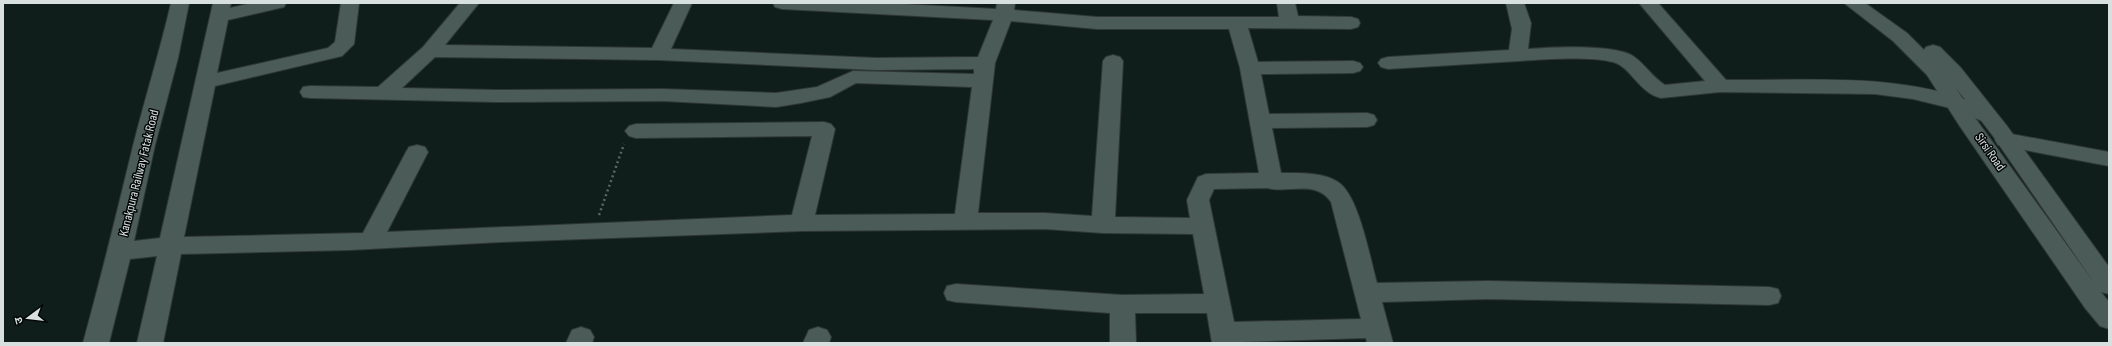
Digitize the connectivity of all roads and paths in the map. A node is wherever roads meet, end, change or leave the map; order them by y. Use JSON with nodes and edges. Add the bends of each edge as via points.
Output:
{"nodes":[{"id":1,"x":180,"y":3,"type":"edge"},
{"id":2,"x":277,"y":3,"type":"edge"},
{"id":3,"x":350,"y":3,"type":"edge"},
{"id":4,"x":470,"y":3,"type":"edge"},
{"id":5,"x":684,"y":3,"type":"edge"},
{"id":6,"x":782,"y":3,"type":"edge"},
{"id":7,"x":1286,"y":3,"type":"edge"},
{"id":8,"x":1515,"y":3,"type":"edge"},
{"id":9,"x":1648,"y":3,"type":"edge"},
{"id":10,"x":1853,"y":3,"type":"edge"},
{"id":11,"x":1873,"y":3,"type":"edge"},
{"id":12,"x":1005,"y":9,"type":"edge"},
{"id":13,"x":221,"y":10,"type":"edge"},
{"id":14,"x":1290,"y":22,"type":"junction"},
{"id":15,"x":1351,"y":23,"type":"dead end"},
{"id":16,"x":1237,"y":24,"type":"junction"},
{"id":17,"x":430,"y":51,"type":"junction"},
{"id":18,"x":659,"y":54,"type":"junction"},
{"id":19,"x":1517,"y":55,"type":"junction"},
{"id":20,"x":1113,"y":61,"type":"dead end"},
{"id":21,"x":1388,"y":64,"type":"dead end"},
{"id":22,"x":1353,"y":67,"type":"dead end"},
{"id":23,"x":1250,"y":68,"type":"junction"},
{"id":24,"x":984,"y":72,"type":"junction"},
{"id":25,"x":205,"y":82,"type":"junction"},
{"id":26,"x":1720,"y":86,"type":"junction"},
{"id":27,"x":310,"y":92,"type":"dead end"},
{"id":28,"x":384,"y":93,"type":"junction"},
{"id":29,"x":1956,"y":103,"type":"junction"},
{"id":30,"x":1987,"y":116,"type":"junction"},
{"id":31,"x":1367,"y":120,"type":"dead end"},
{"id":32,"x":1260,"y":121,"type":"junction"},
{"id":33,"x":636,"y":131,"type":"joint"},
{"id":34,"x":2006,"y":140,"type":"junction"},
{"id":35,"x":418,"y":152,"type":"dead end"},
{"id":36,"x":2109,"y":159,"type":"edge"},
{"id":37,"x":1272,"y":182,"type":"junction"},
{"id":38,"x":966,"y":221,"type":"junction"},
{"id":39,"x":802,"y":223,"type":"junction"},
{"id":40,"x":1103,"y":226,"type":"junction"},
{"id":41,"x":1203,"y":226,"type":"junction"},
{"id":42,"x":594,"y":230,"type":"junction"},
{"id":43,"x":370,"y":241,"type":"junction"},
{"id":44,"x":171,"y":246,"type":"junction"},
{"id":45,"x":120,"y":251,"type":"junction"},
{"id":46,"x":2109,"y":285,"type":"edge"},
{"id":47,"x":956,"y":293,"type":"dead end"},
{"id":48,"x":1366,"y":294,"type":"junction"},
{"id":49,"x":1769,"y":296,"type":"dead end"},
{"id":50,"x":1122,"y":304,"type":"junction"},
{"id":51,"x":1217,"y":304,"type":"junction"},
{"id":52,"x":2109,"y":319,"type":"edge"},
{"id":53,"x":1377,"y":335,"type":"edge"},
{"id":54,"x":1224,"y":338,"type":"edge"},
{"id":55,"x":96,"y":343,"type":"edge"},
{"id":56,"x":150,"y":343,"type":"edge"},
{"id":57,"x":1123,"y":343,"type":"edge"}],
"edges":[{"from":1,"to":45,"type":"street","name":"Kanakpura Railway Fatak Road"},
{"from":2,"to":13,"type":"street"},
{"from":3,"to":25,"type":"street","via":[[344,44],[335,52]]},
{"from":4,"to":17,"type":"street"},
{"from":5,"to":18,"type":"street"},
{"from":6,"to":12,"type":"street"},
{"from":7,"to":14,"type":"street"},
{"from":8,"to":19,"type":"street","via":[[1522,18],[1522,37]]},
{"from":9,"to":26,"type":"street"},
{"from":10,"to":29,"type":"street","name":"Sirsi Road","via":[[1900,37],[1920,56],[1935,71]]},
{"from":11,"to":30,"type":"street","name":"Sirsi Road","via":[[1922,40],[1954,72]]},
{"from":12,"to":16,"type":"street","via":[[1076,22]]},
{"from":12,"to":24,"type":"street"},
{"from":13,"to":25,"type":"street"},
{"from":14,"to":15,"type":"street"},
{"from":14,"to":16,"type":"street"},
{"from":16,"to":23,"type":"street"},
{"from":17,"to":18,"type":"street"},
{"from":17,"to":28,"type":"street"},
{"from":18,"to":24,"type":"street","via":[[876,64]]},
{"from":19,"to":21,"type":"street"},
{"from":19,"to":26,"type":"street","via":[[1553,53],[1622,58],[1648,84],[1661,92]]},
{"from":20,"to":40,"type":"street"},
{"from":22,"to":23,"type":"street"},
{"from":23,"to":32,"type":"street"},
{"from":24,"to":28,"type":"street","via":[[853,77],[823,92],[776,100]]},
{"from":24,"to":38,"type":"street"},
{"from":25,"to":44,"type":"street"},
{"from":26,"to":29,"type":"street","via":[[1875,88],[1913,93]]},
{"from":27,"to":28,"type":"street"},
{"from":29,"to":30,"type":"street"},
{"from":29,"to":52,"type":"street","name":"Sirsi Road"},
{"from":30,"to":34,"type":"street","name":"Sirsi Road"},
{"from":31,"to":32,"type":"street"},
{"from":32,"to":37,"type":"street"},
{"from":33,"to":39,"type":"street","via":[[824,129]]},
{"from":33,"to":42,"type":"path","via":[[626,138]]},
{"from":34,"to":36,"type":"street"},
{"from":34,"to":46,"type":"street","name":"Sirsi Road"},
{"from":35,"to":43,"type":"street"},
{"from":37,"to":41,"type":"street","via":[[1206,182],[1198,200]]},
{"from":37,"to":48,"type":"street","via":[[1315,183],[1327,185],[1336,192],[1344,204]]},
{"from":38,"to":39,"type":"street"},
{"from":38,"to":40,"type":"street","via":[[1045,221]]},
{"from":39,"to":42,"type":"street"},
{"from":40,"to":41,"type":"street"},
{"from":41,"to":51,"type":"street"},
{"from":42,"to":43,"type":"street"},
{"from":43,"to":44,"type":"street"},
{"from":44,"to":45,"type":"street"},
{"from":44,"to":56,"type":"street"},
{"from":45,"to":55,"type":"street","name":"Kanakpura Railway Fatak Road"},
{"from":47,"to":50,"type":"street"},
{"from":48,"to":49,"type":"street","via":[[1488,290]]},
{"from":48,"to":53,"type":"street"},
{"from":50,"to":51,"type":"street"},
{"from":50,"to":57,"type":"street"},
{"from":51,"to":54,"type":"street"},
{"from":53,"to":54,"type":"street"}]}
